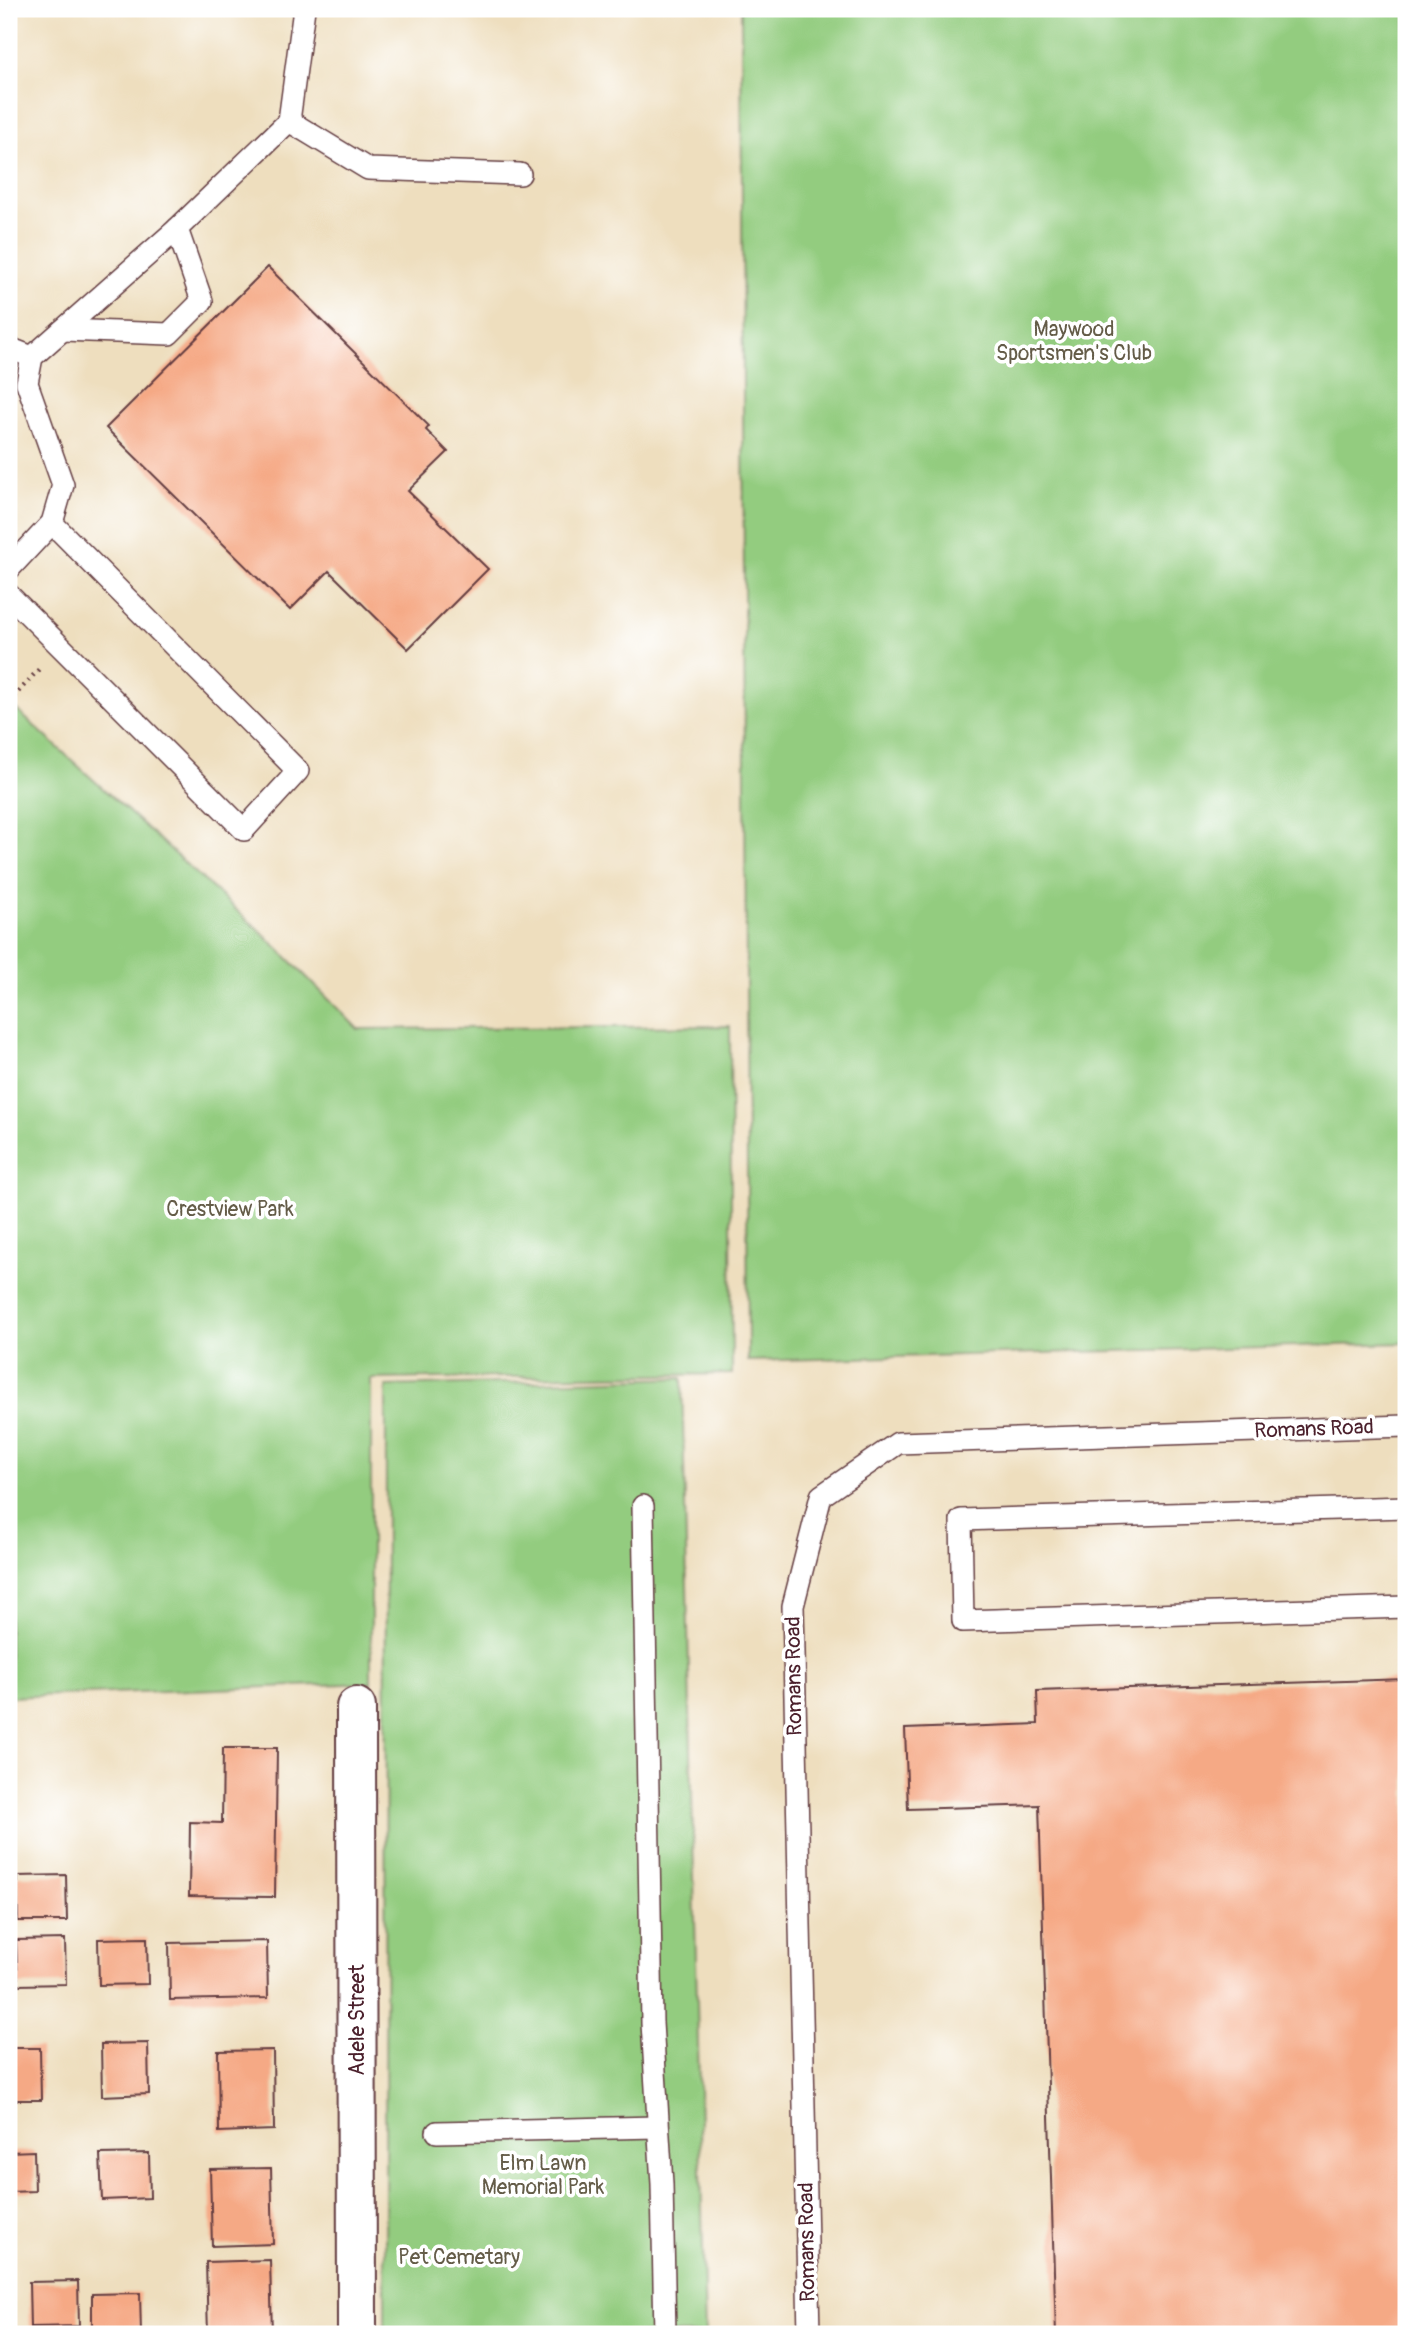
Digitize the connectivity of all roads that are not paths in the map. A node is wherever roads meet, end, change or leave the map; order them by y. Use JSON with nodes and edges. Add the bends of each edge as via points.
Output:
{"nodes":[{"id":1,"x":304,"y":9,"type":"edge"},
{"id":2,"x":289,"y":121,"type":"junction"},
{"id":3,"x":520,"y":174,"type":"dead end"},
{"id":4,"x":177,"y":229,"type":"junction"},
{"id":5,"x":63,"y":330,"type":"junction"},
{"id":6,"x":9,"y":348,"type":"edge"},
{"id":7,"x":32,"y":357,"type":"junction"},
{"id":8,"x":52,"y":523,"type":"junction"},
{"id":9,"x":9,"y":569,"type":"edge"},
{"id":10,"x":9,"y":595,"type":"edge"},
{"id":11,"x":1406,"y":1426,"type":"edge"},
{"id":12,"x":643,"y":1506,"type":"dead end"},
{"id":13,"x":1406,"y":1507,"type":"edge"},
{"id":14,"x":1406,"y":1607,"type":"edge"},
{"id":15,"x":356,"y":1707,"type":"dead end"},
{"id":16,"x":657,"y":2127,"type":"junction"},
{"id":17,"x":437,"y":2132,"type":"dead end"},
{"id":18,"x":357,"y":2334,"type":"edge"},
{"id":19,"x":665,"y":2334,"type":"edge"},
{"id":20,"x":809,"y":2334,"type":"edge"}],
"edges":[{"from":1,"to":2,"type":"lane"},
{"from":2,"to":3,"type":"lane","via":[[368,169]]},
{"from":2,"to":4,"type":"lane"},
{"from":4,"to":5,"type":"lane"},
{"from":4,"to":5,"type":"lane","via":[[202,301],[169,334]]},
{"from":5,"to":7,"type":"lane"},
{"from":6,"to":7,"type":"lane"},
{"from":7,"to":8,"type":"lane","via":[[27,383],[63,485]]},
{"from":8,"to":9,"type":"lane"},
{"from":8,"to":10,"type":"lane","via":[[298,771],[244,830]]},
{"from":11,"to":20,"type":"lane","name":"Romans Road","via":[[898,1443],[821,1496],[793,1606]]},
{"from":12,"to":16,"type":"lane"},
{"from":13,"to":14,"type":"lane","via":[[961,1520],[962,1621]]},
{"from":15,"to":18,"type":"street","name":"Adele Street"},
{"from":16,"to":17,"type":"lane"},
{"from":16,"to":19,"type":"lane","via":[[663,2184]]}]}
